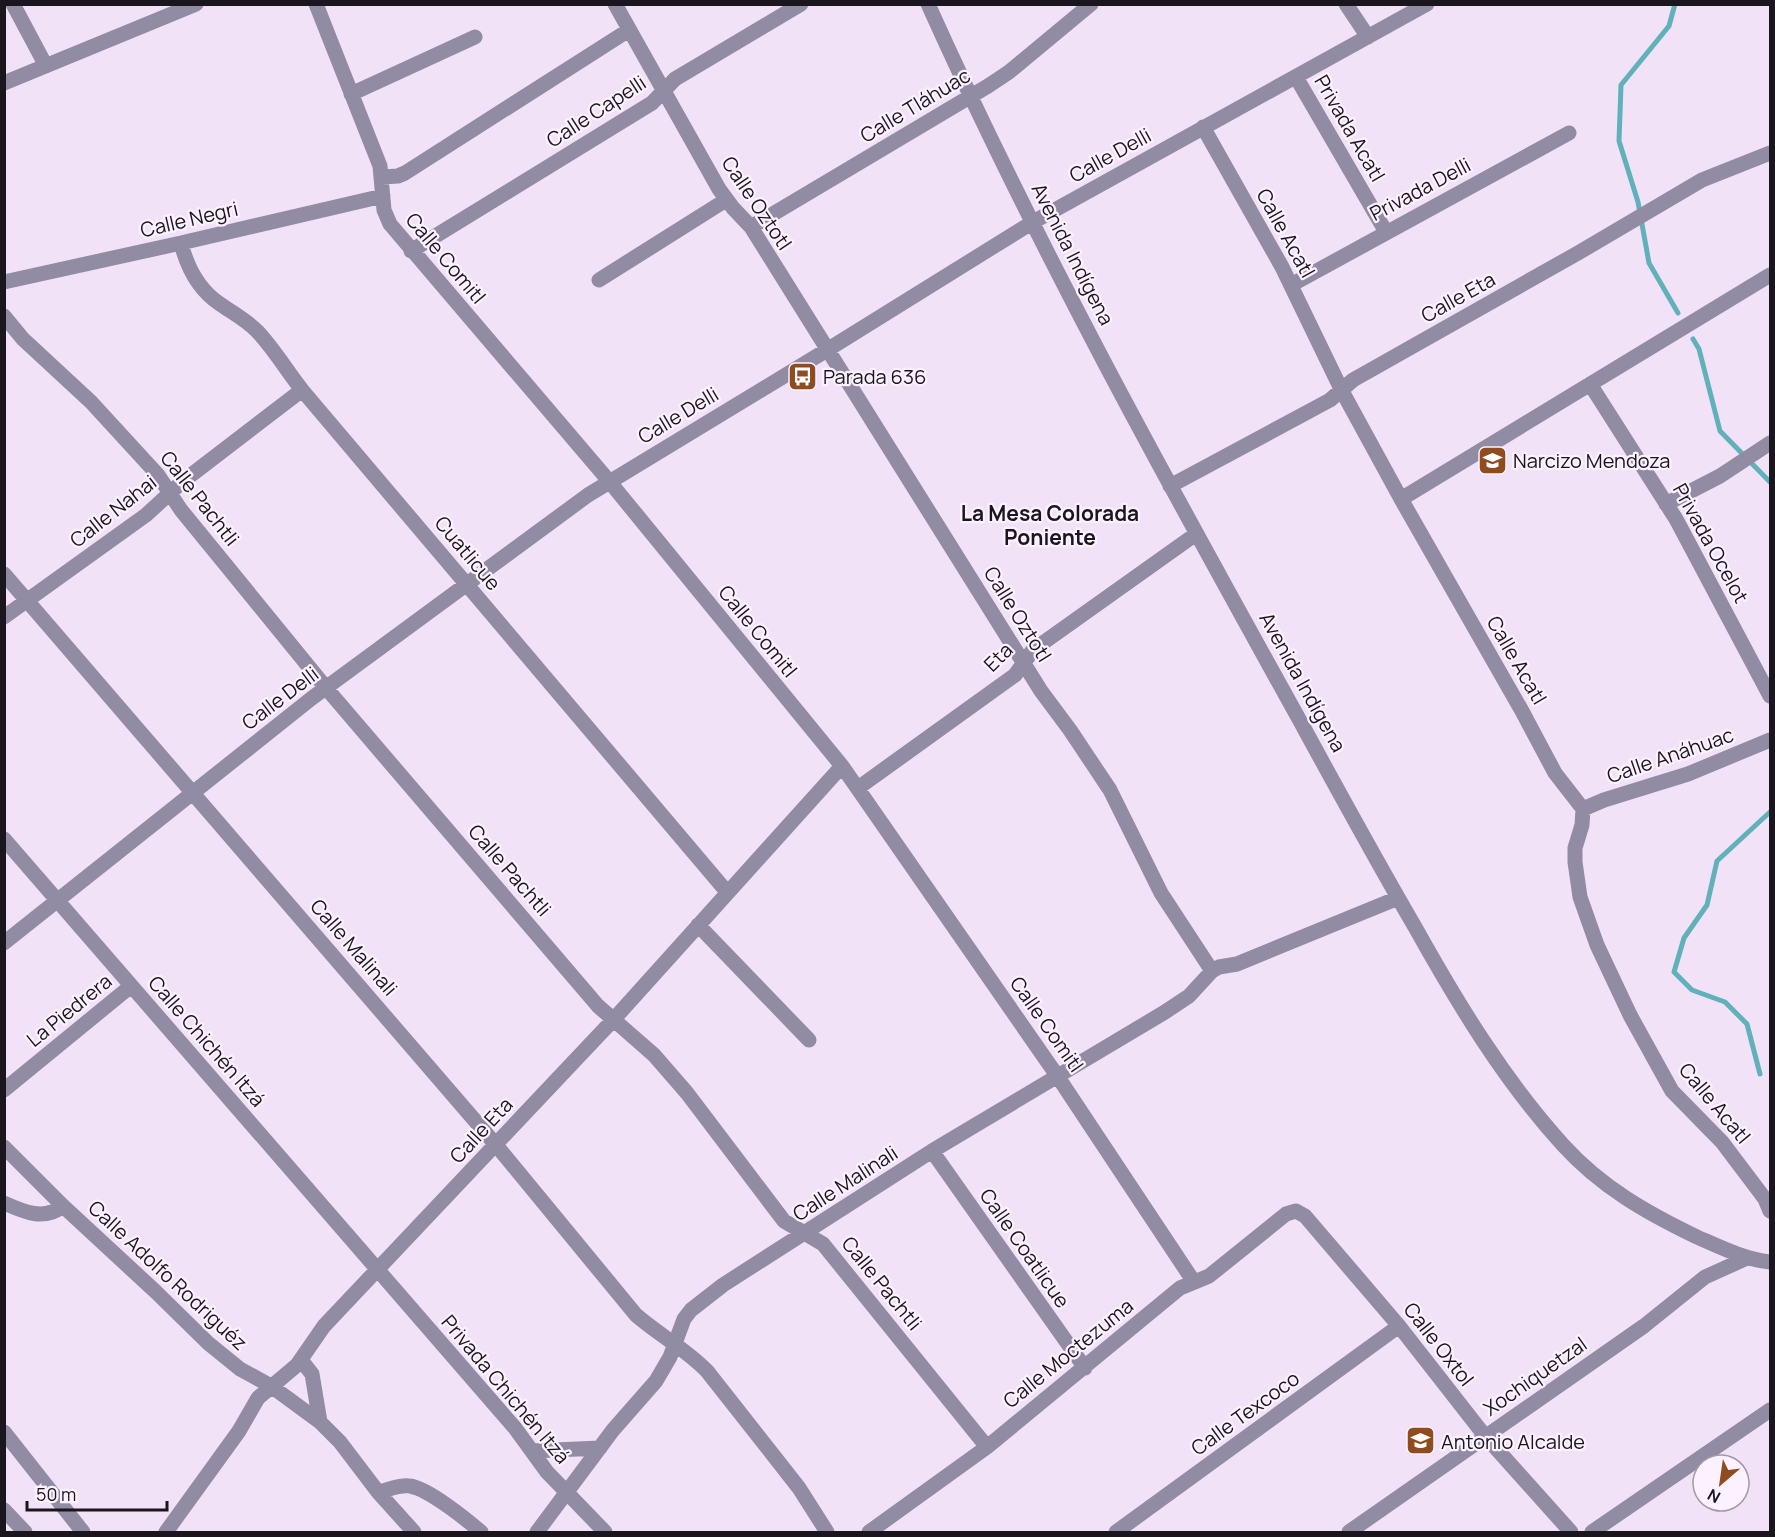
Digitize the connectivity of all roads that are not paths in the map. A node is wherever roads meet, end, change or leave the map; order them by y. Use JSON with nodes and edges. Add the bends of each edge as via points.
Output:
{"nodes":[{"id":1,"x":13,"y":4,"type":"edge"},
{"id":2,"x":196,"y":4,"type":"edge"},
{"id":3,"x":316,"y":4,"type":"edge"},
{"id":4,"x":615,"y":4,"type":"edge"},
{"id":5,"x":801,"y":4,"type":"edge"},
{"id":6,"x":928,"y":4,"type":"edge"},
{"id":7,"x":1091,"y":4,"type":"edge"},
{"id":8,"x":1346,"y":4,"type":"edge"},
{"id":9,"x":1427,"y":4,"type":"edge"},
{"id":10,"x":629,"y":30,"type":"junction"},
{"id":11,"x":475,"y":37,"type":"dead end"},
{"id":12,"x":1368,"y":37,"type":"junction"},
{"id":13,"x":46,"y":66,"type":"junction"},
{"id":14,"x":1296,"y":77,"type":"junction"},
{"id":15,"x":4,"y":83,"type":"edge"},
{"id":16,"x":664,"y":91,"type":"junction"},
{"id":17,"x":351,"y":94,"type":"junction"},
{"id":18,"x":970,"y":97,"type":"junction"},
{"id":19,"x":1203,"y":127,"type":"junction"},
{"id":20,"x":1569,"y":133,"type":"dead end"},
{"id":21,"x":1770,"y":153,"type":"edge"},
{"id":22,"x":382,"y":177,"type":"junction"},
{"id":23,"x":383,"y":196,"type":"junction"},
{"id":24,"x":726,"y":200,"type":"junction"},
{"id":25,"x":1033,"y":222,"type":"junction"},
{"id":26,"x":751,"y":226,"type":"junction"},
{"id":27,"x":1386,"y":232,"type":"junction"},
{"id":28,"x":181,"y":243,"type":"junction"},
{"id":29,"x":411,"y":251,"type":"junction"},
{"id":30,"x":1770,"y":275,"type":"edge"},
{"id":31,"x":599,"y":280,"type":"dead end"},
{"id":32,"x":4,"y":282,"type":"edge"},
{"id":33,"x":1291,"y":285,"type":"junction"},
{"id":34,"x":4,"y":316,"type":"edge"},
{"id":35,"x":827,"y":351,"type":"junction"},
{"id":36,"x":1590,"y":384,"type":"junction"},
{"id":37,"x":302,"y":390,"type":"junction"},
{"id":38,"x":1342,"y":391,"type":"junction"},
{"id":39,"x":1770,"y":443,"type":"edge"},
{"id":40,"x":609,"y":481,"type":"junction"},
{"id":41,"x":1170,"y":486,"type":"junction"},
{"id":42,"x":170,"y":494,"type":"junction"},
{"id":43,"x":1401,"y":499,"type":"junction"},
{"id":44,"x":1666,"y":504,"type":"junction"},
{"id":45,"x":1196,"y":534,"type":"junction"},
{"id":46,"x":4,"y":574,"type":"edge"},
{"id":47,"x":467,"y":584,"type":"junction"},
{"id":48,"x":28,"y":601,"type":"junction"},
{"id":49,"x":4,"y":618,"type":"edge"},
{"id":50,"x":1025,"y":663,"type":"junction"},
{"id":51,"x":327,"y":688,"type":"junction"},
{"id":52,"x":1770,"y":696,"type":"edge"},
{"id":53,"x":1770,"y":740,"type":"edge"},
{"id":54,"x":842,"y":766,"type":"junction"},
{"id":55,"x":858,"y":788,"type":"junction"},
{"id":56,"x":193,"y":793,"type":"junction"},
{"id":57,"x":1583,"y":809,"type":"junction"},
{"id":58,"x":4,"y":839,"type":"edge"},
{"id":59,"x":727,"y":892,"type":"junction"},
{"id":60,"x":1398,"y":898,"type":"junction"},
{"id":61,"x":59,"y":902,"type":"junction"},
{"id":62,"x":698,"y":925,"type":"junction"},
{"id":63,"x":4,"y":944,"type":"edge"},
{"id":64,"x":1212,"y":971,"type":"junction"},
{"id":65,"x":131,"y":986,"type":"junction"},
{"id":66,"x":614,"y":1019,"type":"junction"},
{"id":67,"x":809,"y":1040,"type":"dead end"},
{"id":68,"x":1058,"y":1077,"type":"junction"},
{"id":69,"x":4,"y":1090,"type":"edge"},
{"id":70,"x":496,"y":1145,"type":"junction"},
{"id":71,"x":4,"y":1147,"type":"edge"},
{"id":72,"x":932,"y":1151,"type":"junction"},
{"id":73,"x":4,"y":1203,"type":"edge"},
{"id":74,"x":63,"y":1206,"type":"junction"},
{"id":75,"x":1770,"y":1209,"type":"edge"},
{"id":76,"x":1296,"y":1211,"type":"joint"},
{"id":77,"x":805,"y":1234,"type":"junction"},
{"id":78,"x":1747,"y":1258,"type":"junction"},
{"id":79,"x":1770,"y":1262,"type":"edge"},
{"id":80,"x":378,"y":1270,"type":"junction"},
{"id":81,"x":1194,"y":1282,"type":"junction"},
{"id":82,"x":1399,"y":1326,"type":"junction"},
{"id":83,"x":675,"y":1343,"type":"junction"},
{"id":84,"x":301,"y":1360,"type":"junction"},
{"id":85,"x":1084,"y":1368,"type":"junction"},
{"id":86,"x":271,"y":1386,"type":"junction"},
{"id":87,"x":1770,"y":1410,"type":"edge"},
{"id":88,"x":320,"y":1422,"type":"junction"},
{"id":89,"x":4,"y":1432,"type":"edge"},
{"id":90,"x":1485,"y":1436,"type":"junction"},
{"id":91,"x":987,"y":1447,"type":"junction"},
{"id":92,"x":600,"y":1448,"type":"junction"},
{"id":93,"x":532,"y":1451,"type":"junction"},
{"id":94,"x":567,"y":1491,"type":"junction"},
{"id":95,"x":378,"y":1492,"type":"junction"},
{"id":96,"x":4,"y":1510,"type":"edge"},
{"id":97,"x":25,"y":1533,"type":"edge"},
{"id":98,"x":83,"y":1533,"type":"edge"},
{"id":99,"x":166,"y":1533,"type":"edge"},
{"id":100,"x":414,"y":1533,"type":"edge"},
{"id":101,"x":481,"y":1533,"type":"edge"},
{"id":102,"x":537,"y":1533,"type":"edge"},
{"id":103,"x":605,"y":1533,"type":"edge"},
{"id":104,"x":827,"y":1533,"type":"edge"},
{"id":105,"x":869,"y":1533,"type":"edge"},
{"id":106,"x":1116,"y":1533,"type":"edge"},
{"id":107,"x":1349,"y":1533,"type":"edge"},
{"id":108,"x":1570,"y":1533,"type":"edge"},
{"id":109,"x":1592,"y":1533,"type":"edge"}],
"edges":[{"from":1,"to":13,"type":"street"},
{"from":2,"to":13,"type":"street"},
{"from":3,"to":17,"type":"street","name":"Calle Comitl"},
{"from":4,"to":10,"type":"street","name":"Calle Oztotl"},
{"from":5,"to":16,"type":"street","name":"Calle Capelli","via":[[675,79]]},
{"from":6,"to":18,"type":"street","name":"Avenida Indígena"},
{"from":7,"to":18,"type":"street","name":"Calle Tláhuac","via":[[1009,72]]},
{"from":8,"to":12,"type":"street"},
{"from":9,"to":12,"type":"street","name":"Calle Delli"},
{"from":10,"to":16,"type":"street","name":"Calle Oztotl"},
{"from":10,"to":22,"type":"street","via":[[405,173]]},
{"from":11,"to":17,"type":"street"},
{"from":12,"to":14,"type":"street","name":"Calle Delli"},
{"from":13,"to":15,"type":"street"},
{"from":14,"to":19,"type":"street","name":"Calle Delli"},
{"from":14,"to":27,"type":"street","name":"Privada Acatl"},
{"from":16,"to":24,"type":"street","name":"Calle Oztotl"},
{"from":16,"to":29,"type":"street","name":"Calle Capelli","via":[[652,103]]},
{"from":17,"to":22,"type":"street","name":"Calle Comitl"},
{"from":18,"to":25,"type":"street","name":"Avenida Indígena"},
{"from":18,"to":26,"type":"street","name":"Calle Tláhuac"},
{"from":19,"to":25,"type":"street","name":"Calle Delli"},
{"from":19,"to":33,"type":"street","name":"Calle Acatl"},
{"from":20,"to":27,"type":"street","name":"Privada Delli"},
{"from":21,"to":38,"type":"street","name":"Calle Eta","via":[[1702,180],[1353,380]]},
{"from":22,"to":23,"type":"street","name":"Calle Comitl"},
{"from":23,"to":28,"type":"street","name":"Calle Negri"},
{"from":23,"to":29,"type":"street","name":"Calle Comitl","via":[[386,217]]},
{"from":24,"to":26,"type":"street","name":"Calle Oztotl"},
{"from":24,"to":31,"type":"street"},
{"from":25,"to":35,"type":"street","name":"Calle Delli"},
{"from":25,"to":41,"type":"street","name":"Avenida Indígena"},
{"from":26,"to":35,"type":"street","name":"Calle Oztotl"},
{"from":27,"to":33,"type":"street","name":"Privada Delli"},
{"from":28,"to":32,"type":"street","name":"Calle Negri"},
{"from":28,"to":37,"type":"street","name":"Cuatlicue","via":[[188,268],[206,292],[256,330]]},
{"from":29,"to":40,"type":"street","name":"Calle Comitl"},
{"from":30,"to":36,"type":"street"},
{"from":33,"to":38,"type":"street","name":"Calle Acatl"},
{"from":34,"to":42,"type":"street","name":"Calle Pachtli","via":[[43,360],[119,432]]},
{"from":35,"to":40,"type":"street","name":"Calle Delli"},
{"from":35,"to":50,"type":"street","name":"Calle Oztotl"},
{"from":36,"to":43,"type":"street"},
{"from":36,"to":44,"type":"street","name":"Privada Ocelot"},
{"from":37,"to":42,"type":"street","name":"Calle Nahai"},
{"from":37,"to":47,"type":"street","name":"Cuatlicue"},
{"from":38,"to":41,"type":"street","name":"Calle Eta"},
{"from":38,"to":43,"type":"street","name":"Calle Acatl"},
{"from":39,"to":44,"type":"street","via":[[1720,476]]},
{"from":40,"to":47,"type":"street","name":"Calle Delli"},
{"from":40,"to":54,"type":"street","name":"Calle Comitl"},
{"from":41,"to":45,"type":"street","name":"Avenida Indígena"},
{"from":42,"to":48,"type":"street","name":"Calle Nahai","via":[[146,516]]},
{"from":42,"to":51,"type":"street","name":"Calle Pachtli"},
{"from":43,"to":57,"type":"street","name":"Calle Acatl","via":[[1555,773]]},
{"from":44,"to":52,"type":"street","name":"Privada Ocelot"},
{"from":45,"to":50,"type":"street","name":"Eta","via":[[1033,650]]},
{"from":45,"to":60,"type":"street","name":"Avenida Indígena"},
{"from":46,"to":48,"type":"street","name":"Calle Malinali"},
{"from":47,"to":51,"type":"street","name":"Calle Delli"},
{"from":47,"to":59,"type":"street","name":"Cuatlicue"},
{"from":48,"to":49,"type":"street","name":"Calle Nahai"},
{"from":48,"to":56,"type":"street","name":"Calle Malinali"},
{"from":50,"to":55,"type":"street","name":"Eta","via":[[1015,675]]},
{"from":50,"to":64,"type":"street","name":"Calle Oztotl","via":[[1110,790],[1157,885]]},
{"from":51,"to":56,"type":"street","name":"Calle Delli"},
{"from":51,"to":66,"type":"street","name":"Calle Pachtli","via":[[598,1006]]},
{"from":53,"to":57,"type":"street","name":"Calle Anáhuac","via":[[1688,774]]},
{"from":54,"to":55,"type":"street","name":"Calle Comitl"},
{"from":54,"to":59,"type":"street","name":"Calle Eta"},
{"from":55,"to":68,"type":"street","name":"Calle Comitl"},
{"from":56,"to":61,"type":"street","name":"Calle Delli"},
{"from":56,"to":70,"type":"street","name":"Calle Malinali"},
{"from":57,"to":75,"type":"street","name":"Calle Acatl","via":[[1575,848],[1576,879],[1597,945],[1625,1005],[1672,1091],[1722,1142]]},
{"from":58,"to":61,"type":"street","name":"Calle Chichén Itzá"},
{"from":59,"to":62,"type":"street","name":"Calle Eta"},
{"from":60,"to":64,"type":"street"},
{"from":60,"to":78,"type":"street","name":"Avenida Indígena","via":[[1473,1026],[1564,1146],[1596,1176],[1646,1212]]},
{"from":61,"to":63,"type":"street","name":"Calle Delli"},
{"from":61,"to":65,"type":"street","name":"Calle Chichén Itzá"},
{"from":62,"to":66,"type":"street","name":"Calle Eta"},
{"from":62,"to":67,"type":"street"},
{"from":64,"to":68,"type":"street","name":"Calle Malinali","via":[[1189,996]]},
{"from":65,"to":69,"type":"street","name":"La Piedrera"},
{"from":65,"to":80,"type":"street","name":"Calle Chichén Itzá"},
{"from":66,"to":70,"type":"street","name":"Calle Eta"},
{"from":66,"to":77,"type":"street","name":"Calle Pachtli","via":[[654,1055],[687,1093],[784,1221]]},
{"from":68,"to":72,"type":"street","name":"Calle Malinali"},
{"from":68,"to":81,"type":"street","name":"Calle Comitl"},
{"from":70,"to":80,"type":"street","name":"Calle Eta"},
{"from":70,"to":83,"type":"street","name":"Calle Malinali","via":[[636,1315]]},
{"from":71,"to":74,"type":"street","name":"Calle Adolfo Rodriguéz"},
{"from":72,"to":77,"type":"street","name":"Calle Malinali"},
{"from":72,"to":85,"type":"street","name":"Calle Coatlicue"},
{"from":73,"to":74,"type":"street","via":[[43,1215]]},
{"from":74,"to":86,"type":"street","name":"Calle Adolfo Rodriguéz","via":[[208,1343],[240,1369]]},
{"from":76,"to":81,"type":"street","name":"Calle Moctezuma","via":[[1286,1214],[1209,1276]]},
{"from":76,"to":82,"type":"street","name":"Calle Oxtol","via":[[1305,1216]]},
{"from":77,"to":83,"type":"street","name":"Calle Malinali","via":[[723,1285],[691,1310]]},
{"from":77,"to":91,"type":"street","name":"Calle Pachtli","via":[[823,1244]]},
{"from":78,"to":79,"type":"street","name":"Avenida Indígena"},
{"from":78,"to":90,"type":"street","name":"Xochiquetzal","via":[[1705,1277],[1644,1326]]},
{"from":80,"to":84,"type":"street","name":"Calle Eta","via":[[324,1326]]},
{"from":80,"to":93,"type":"street","name":"Privada Chichén Itzá"},
{"from":81,"to":85,"type":"street","name":"Calle Moctezuma","via":[[1180,1288]]},
{"from":82,"to":90,"type":"street","name":"Calle Oxtol"},
{"from":82,"to":106,"type":"street","name":"Calle Texcoco"},
{"from":83,"to":92,"type":"street","via":[[656,1381]]},
{"from":83,"to":104,"type":"street","name":"Calle Malinali","via":[[707,1371],[799,1488]]},
{"from":84,"to":86,"type":"street","name":"Calle Eta"},
{"from":84,"to":88,"type":"street","via":[[312,1374]]},
{"from":85,"to":91,"type":"street","name":"Calle Moctezuma"},
{"from":86,"to":88,"type":"street","name":"Calle Adolfo Rodriguéz"},
{"from":86,"to":99,"type":"street","name":"Calle Eta","via":[[258,1398]]},
{"from":87,"to":109,"type":"street"},
{"from":88,"to":95,"type":"street","name":"Calle Adolfo Rodriguéz"},
{"from":89,"to":98,"type":"street"},
{"from":90,"to":107,"type":"street","name":"Xochiquetzal"},
{"from":90,"to":108,"type":"street","name":"Calle Oxtol"},
{"from":91,"to":105,"type":"street","name":"Calle Moctezuma"},
{"from":92,"to":93,"type":"street"},
{"from":92,"to":94,"type":"street"},
{"from":93,"to":94,"type":"street","name":"Privada Chichén Itzá"},
{"from":94,"to":102,"type":"street"},
{"from":94,"to":103,"type":"street","name":"Privada Chichén Itzá"},
{"from":95,"to":100,"type":"street","name":"Calle Adolfo Rodriguéz"},
{"from":95,"to":101,"type":"street","via":[[413,1486],[452,1509]]},
{"from":96,"to":97,"type":"street"}]}
